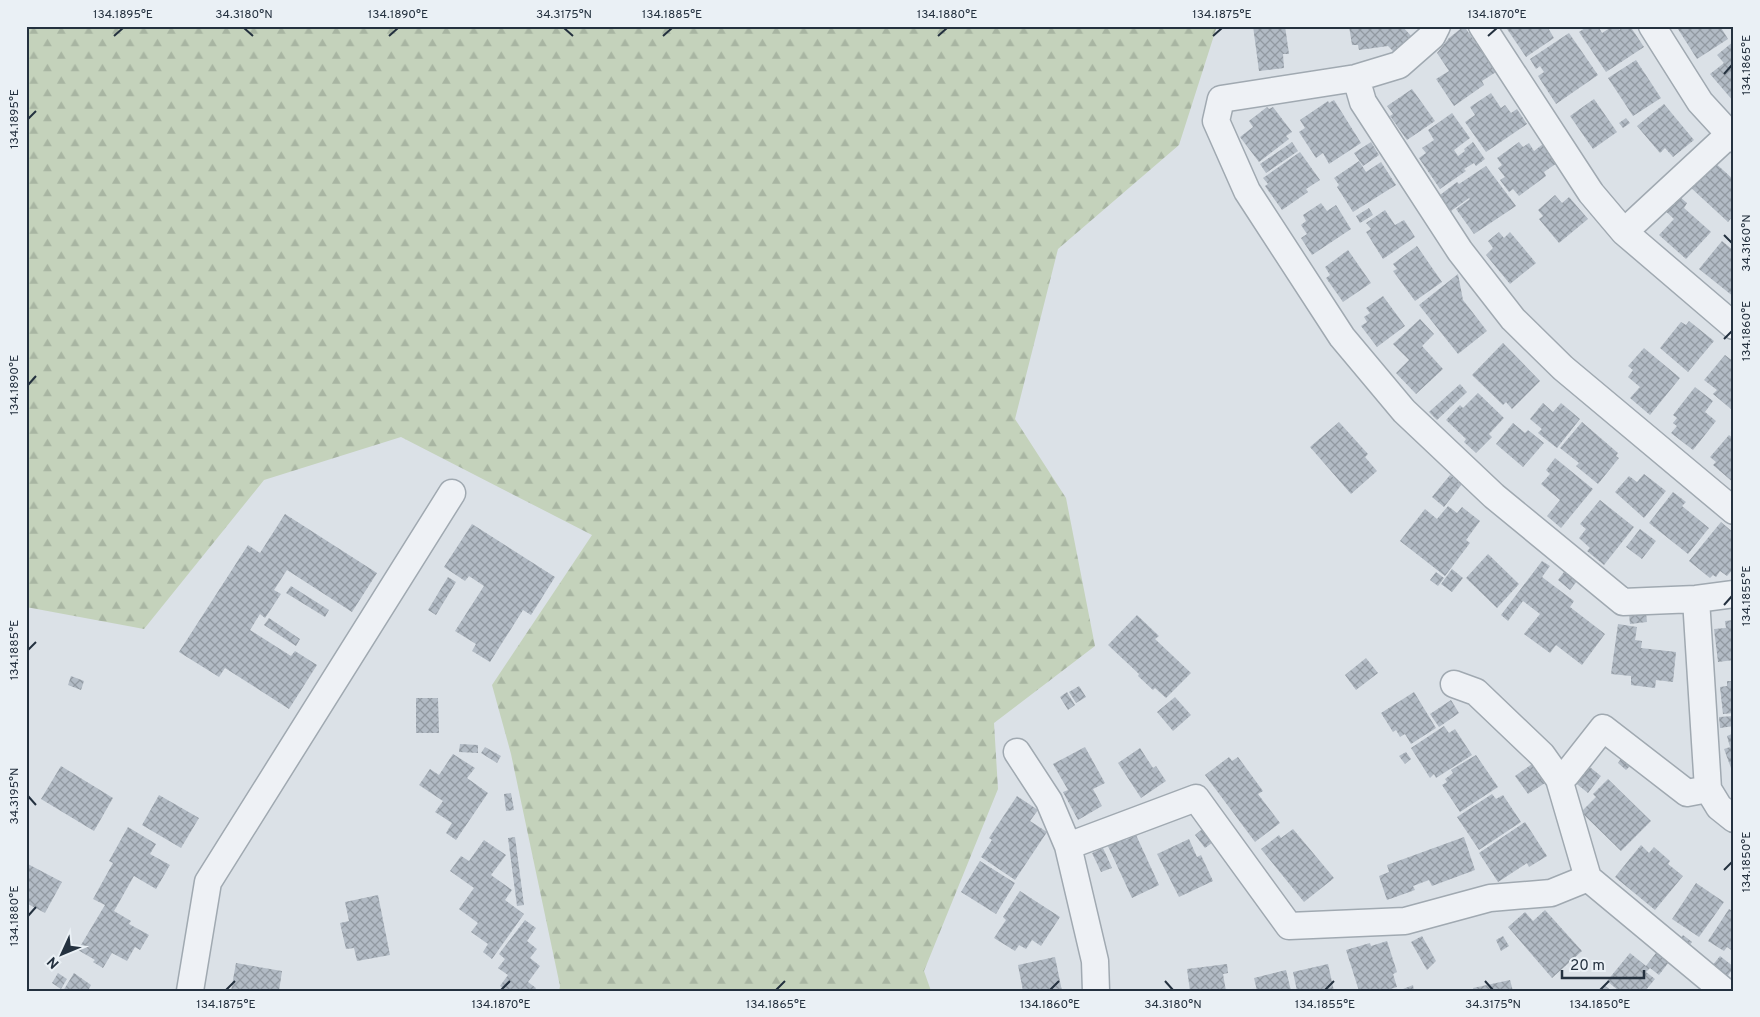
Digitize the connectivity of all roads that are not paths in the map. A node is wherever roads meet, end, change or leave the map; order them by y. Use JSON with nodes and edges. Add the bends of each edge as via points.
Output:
{"nodes":[{"id":1,"x":1437,"y":26,"type":"edge"},
{"id":2,"x":1482,"y":26,"type":"edge"},
{"id":3,"x":1652,"y":26,"type":"edge"},
{"id":4,"x":1356,"y":78,"type":"junction"},
{"id":5,"x":1732,"y":135,"type":"edge"},
{"id":6,"x":1624,"y":232,"type":"junction"},
{"id":7,"x":1734,"y":326,"type":"edge"},
{"id":8,"x":452,"y":493,"type":"dead end"},
{"id":9,"x":1734,"y":511,"type":"edge"},
{"id":10,"x":1734,"y":594,"type":"edge"},
{"id":11,"x":1696,"y":599,"type":"junction"},
{"id":12,"x":1454,"y":684,"type":"dead end"},
{"id":13,"x":1017,"y":752,"type":"dead end"},
{"id":14,"x":1559,"y":779,"type":"junction"},
{"id":15,"x":1708,"y":789,"type":"junction"},
{"id":16,"x":1734,"y":819,"type":"edge"},
{"id":17,"x":1068,"y":846,"type":"junction"},
{"id":18,"x":1588,"y":878,"type":"junction"},
{"id":19,"x":190,"y":991,"type":"edge"},
{"id":20,"x":1096,"y":991,"type":"edge"},
{"id":21,"x":1724,"y":991,"type":"edge"}],
"edges":[{"from":1,"to":4,"type":"street","via":[[1432,36],[1399,66]]},
{"from":2,"to":6,"type":"street","via":[[1591,193]]},
{"from":3,"to":5,"type":"street","via":[[1700,102]]},
{"from":4,"to":9,"type":"street","via":[[1363,102],[1460,251],[1513,319],[1563,368]]},
{"from":4,"to":11,"type":"street","via":[[1221,99],[1216,121],[1247,191],[1342,337],[1404,411],[1494,496],[1624,602]]},
{"from":5,"to":6,"type":"street"},
{"from":6,"to":7,"type":"street"},
{"from":8,"to":19,"type":"street","via":[[208,882]]},
{"from":10,"to":11,"type":"street"},
{"from":11,"to":15,"type":"street"},
{"from":12,"to":14,"type":"street","via":[[1476,692],[1542,755]]},
{"from":13,"to":17,"type":"street","via":[[1049,801]]},
{"from":14,"to":15,"type":"street","via":[[1603,728],[1687,793]]},
{"from":14,"to":18,"type":"street"},
{"from":15,"to":16,"type":"street","via":[[1719,807]]},
{"from":17,"to":18,"type":"street","via":[[1196,798],[1289,926],[1404,921],[1490,898],[1551,893]]},
{"from":17,"to":20,"type":"street","via":[[1095,961]]},
{"from":18,"to":21,"type":"street"}]}
